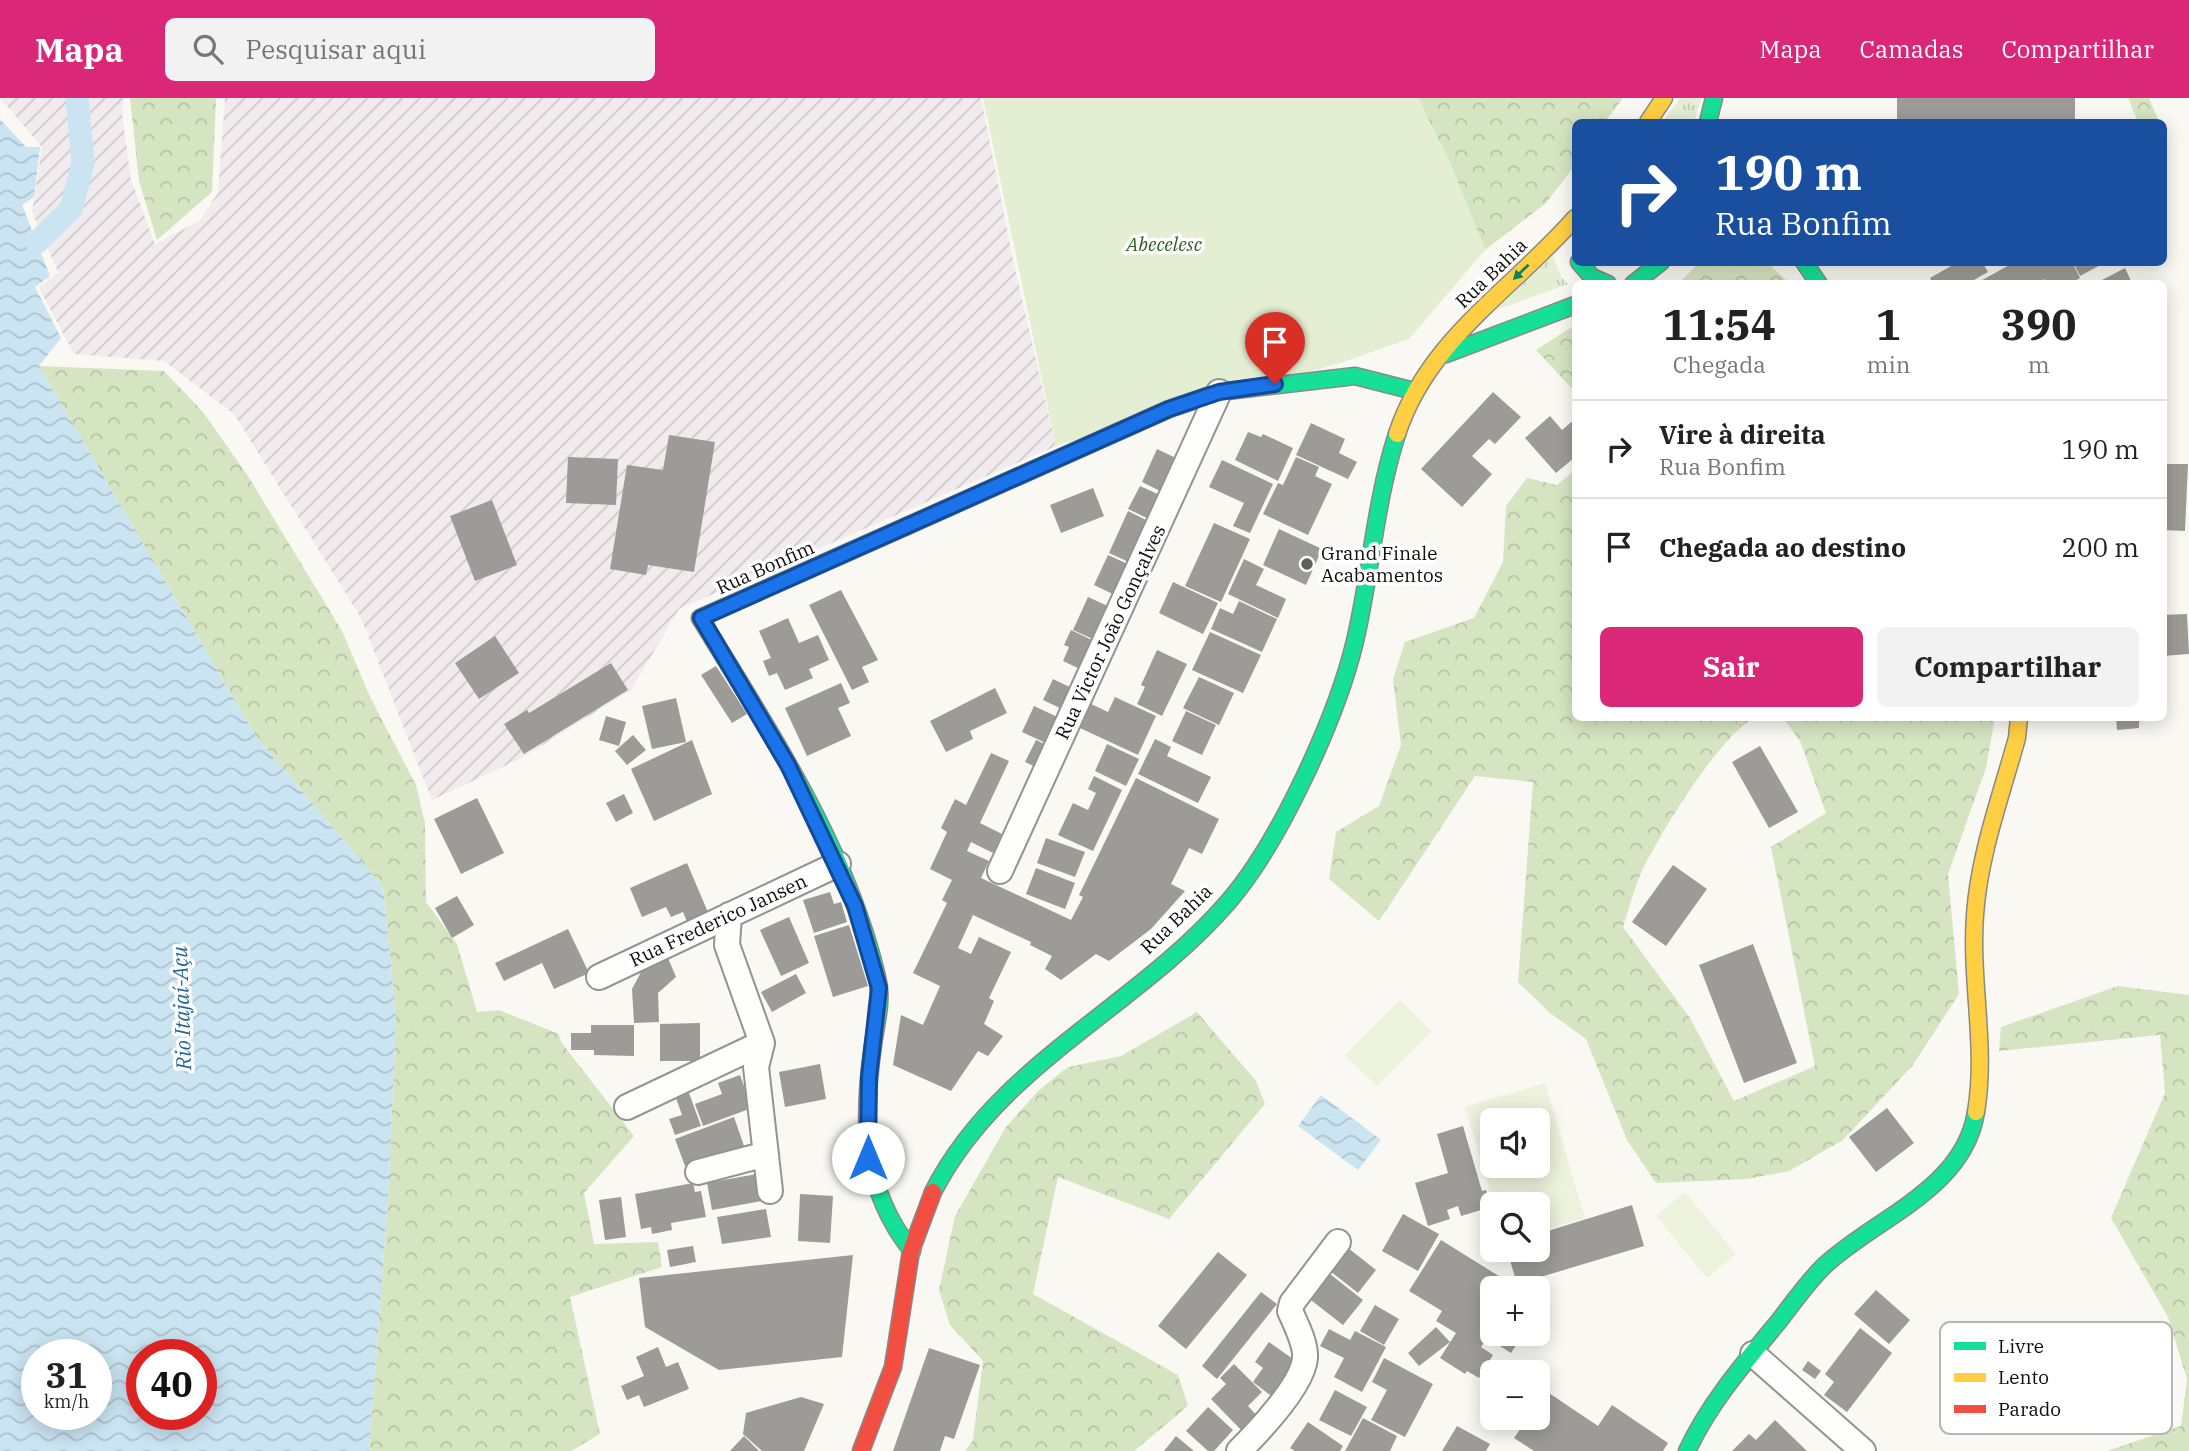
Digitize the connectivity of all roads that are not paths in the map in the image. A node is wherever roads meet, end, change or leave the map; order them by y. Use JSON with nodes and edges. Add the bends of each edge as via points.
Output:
{"nodes":[{"id":1,"x":1664,"y":98,"type":"edge"},
{"id":2,"x":1714,"y":99,"type":"edge"},
{"id":3,"x":1650,"y":119,"type":"edge"},
{"id":4,"x":1709,"y":119,"type":"edge"},
{"id":5,"x":1724,"y":119,"type":"edge"},
{"id":6,"x":1572,"y":222,"type":"edge"},
{"id":7,"x":1582,"y":266,"type":"edge"},
{"id":8,"x":1657,"y":266,"type":"edge"},
{"id":9,"x":1599,"y":280,"type":"edge"},
{"id":10,"x":1640,"y":280,"type":"edge"},
{"id":11,"x":1572,"y":306,"type":"edge"},
{"id":12,"x":1437,"y":358,"type":"junction"},
{"id":13,"x":1414,"y":391,"type":"junction"},
{"id":14,"x":1219,"y":392,"type":"junction"},
{"id":15,"x":2019,"y":721,"type":"edge"},
{"id":16,"x":838,"y":863,"type":"junction"},
{"id":17,"x":1000,"y":872,"type":"dead end"},
{"id":18,"x":729,"y":915,"type":"junction"},
{"id":19,"x":599,"y":977,"type":"dead end"},
{"id":20,"x":762,"y":1044,"type":"junction"},
{"id":21,"x":628,"y":1107,"type":"dead end"},
{"id":22,"x":766,"y":1154,"type":"junction"},
{"id":23,"x":698,"y":1171,"type":"dead end"},
{"id":24,"x":770,"y":1191,"type":"dead end"},
{"id":25,"x":1338,"y":1242,"type":"dead end"},
{"id":26,"x":912,"y":1251,"type":"junction"},
{"id":27,"x":1753,"y":1354,"type":"junction"},
{"id":28,"x":861,"y":1451,"type":"edge"},
{"id":29,"x":1239,"y":1451,"type":"edge"},
{"id":30,"x":1687,"y":1451,"type":"edge"},
{"id":31,"x":1863,"y":1451,"type":"edge"}],
"edges":[{"from":1,"to":3,"type":"street"},
{"from":2,"to":4,"type":"street"},
{"from":2,"to":5,"type":"street"},
{"from":6,"to":12,"type":"street","name":"Rua Bahia","one_way":true},
{"from":7,"to":9,"type":"street"},
{"from":8,"to":10,"type":"street"},
{"from":11,"to":12,"type":"street"},
{"from":12,"to":13,"type":"street","name":"Rua Bahia"},
{"from":13,"to":14,"type":"street","name":"Rua Bonfim","via":[[1355,376]]},
{"from":13,"to":26,"type":"street","name":"Rua Bahia","via":[[1389,458],[1353,648],[1333,708],[1255,864],[1196,933],[1034,1067],[962,1143],[941,1177]]},
{"from":14,"to":16,"type":"street","name":"Rua Bonfim","via":[[1169,409],[701,618],[788,765]]},
{"from":14,"to":17,"type":"street","name":"Rua Victor João Gonçalves"},
{"from":15,"to":27,"type":"street","via":[[1978,886],[1973,949],[1978,1109],[1968,1141],[1921,1197],[1829,1262]]},
{"from":16,"to":18,"type":"street","name":"Rua Frederico Jansen"},
{"from":16,"to":26,"type":"street","name":"Rua Bonfim","via":[[879,988],[869,1077],[868,1158],[893,1232]]},
{"from":18,"to":19,"type":"street","name":"Rua Frederico Jansen"},
{"from":18,"to":20,"type":"street","via":[[727,945]]},
{"from":20,"to":21,"type":"street"},
{"from":20,"to":22,"type":"street","via":[[756,1067]]},
{"from":22,"to":23,"type":"street"},
{"from":22,"to":24,"type":"street"},
{"from":25,"to":29,"type":"street","via":[[1292,1303],[1290,1311],[1305,1356],[1302,1371],[1262,1428]]},
{"from":26,"to":28,"type":"street","name":"Rua Bahia","via":[[895,1358],[881,1407]]},
{"from":27,"to":30,"type":"street","via":[[1707,1413]]},
{"from":27,"to":31,"type":"street"}]}
